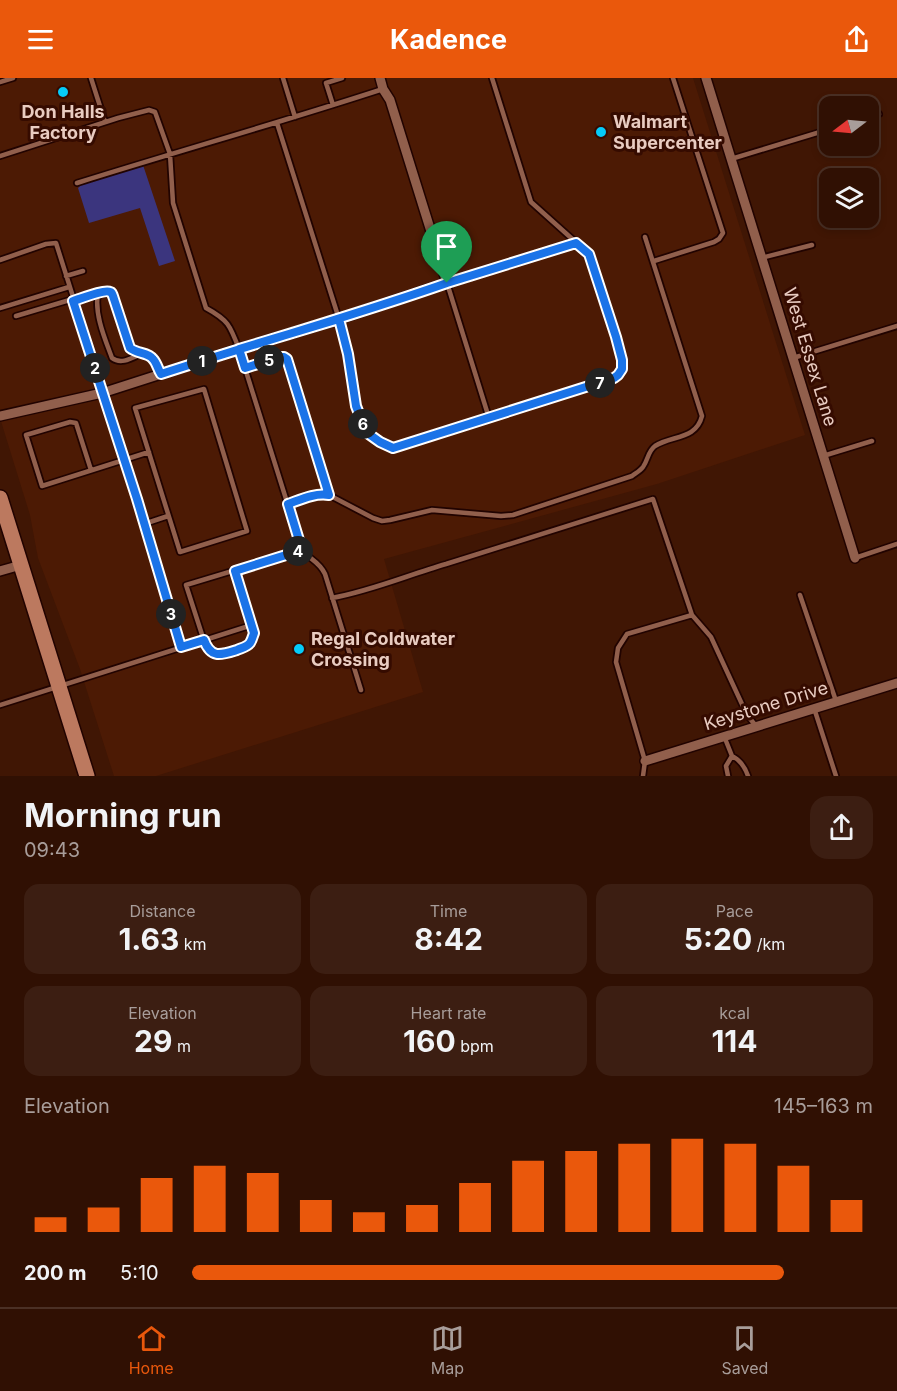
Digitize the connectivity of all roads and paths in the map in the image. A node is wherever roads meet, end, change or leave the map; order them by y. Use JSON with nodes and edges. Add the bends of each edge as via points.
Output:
{"nodes":[{"id":1,"x":13,"y":78,"type":"edge"},
{"id":2,"x":91,"y":78,"type":"edge"},
{"id":3,"x":283,"y":78,"type":"edge"},
{"id":4,"x":342,"y":78,"type":"edge"},
{"id":5,"x":380,"y":78,"type":"edge"},
{"id":6,"x":492,"y":78,"type":"edge"},
{"id":7,"x":674,"y":78,"type":"edge"},
{"id":8,"x":706,"y":78,"type":"edge"},
{"id":9,"x":325,"y":81,"type":"edge"},
{"id":10,"x":0,"y":82,"type":"edge"},
{"id":11,"x":383,"y":89,"type":"junction"},
{"id":12,"x":333,"y":105,"type":"junction"},
{"id":13,"x":295,"y":117,"type":"junction"},
{"id":14,"x":105,"y":122,"type":"junction"},
{"id":15,"x":277,"y":123,"type":"junction"},
{"id":16,"x":819,"y":133,"type":"edge"},
{"id":17,"x":170,"y":154,"type":"junction"},
{"id":18,"x":0,"y":156,"type":"edge"},
{"id":19,"x":732,"y":163,"type":"junction"},
{"id":20,"x":77,"y":183,"type":"dead end"},
{"id":21,"x":645,"y":237,"type":"dead end"},
{"id":22,"x":576,"y":243,"type":"junction"},
{"id":23,"x":812,"y":245,"type":"dead end"},
{"id":24,"x":761,"y":258,"type":"junction"},
{"id":25,"x":0,"y":260,"type":"edge"},
{"id":26,"x":654,"y":261,"type":"junction"},
{"id":27,"x":83,"y":271,"type":"dead end"},
{"id":28,"x":66,"y":276,"type":"junction"},
{"id":29,"x":447,"y":283,"type":"junction"},
{"id":30,"x":69,"y":287,"type":"junction"},
{"id":31,"x":98,"y":293,"type":"junction"},
{"id":32,"x":73,"y":300,"type":"junction"},
{"id":33,"x":3,"y":307,"type":"edge"},
{"id":34,"x":16,"y":316,"type":"dead end"},
{"id":35,"x":339,"y":319,"type":"junction"},
{"id":36,"x":897,"y":326,"type":"edge"},
{"id":37,"x":239,"y":349,"type":"junction"},
{"id":38,"x":142,"y":354,"type":"junction"},
{"id":39,"x":793,"y":358,"type":"junction"},
{"id":40,"x":245,"y":368,"type":"junction"},
{"id":41,"x":161,"y":374,"type":"junction"},
{"id":42,"x":102,"y":393,"type":"junction"},
{"id":43,"x":0,"y":416,"type":"edge"},
{"id":44,"x":489,"y":418,"type":"junction"},
{"id":45,"x":872,"y":441,"type":"dead end"},
{"id":46,"x":149,"y":452,"type":"junction"},
{"id":47,"x":823,"y":456,"type":"junction"},
{"id":48,"x":124,"y":460,"type":"junction"},
{"id":49,"x":91,"y":470,"type":"junction"},
{"id":50,"x":329,"y":495,"type":"junction"},
{"id":51,"x":0,"y":498,"type":"edge"},
{"id":52,"x":288,"y":504,"type":"junction"},
{"id":53,"x":168,"y":516,"type":"junction"},
{"id":54,"x":144,"y":524,"type":"junction"},
{"id":55,"x":897,"y":544,"type":"edge"},
{"id":56,"x":302,"y":550,"type":"junction"},
{"id":57,"x":855,"y":558,"type":"joint"},
{"id":58,"x":21,"y":565,"type":"junction"},
{"id":59,"x":235,"y":571,"type":"junction"},
{"id":60,"x":0,"y":572,"type":"edge"},
{"id":61,"x":800,"y":595,"type":"dead end"},
{"id":62,"x":332,"y":597,"type":"junction"},
{"id":63,"x":692,"y":615,"type":"junction"},
{"id":64,"x":252,"y":625,"type":"junction"},
{"id":65,"x":204,"y":640,"type":"junction"},
{"id":66,"x":181,"y":647,"type":"junction"},
{"id":67,"x":897,"y":682,"type":"edge"},
{"id":68,"x":59,"y":687,"type":"junction"},
{"id":69,"x":361,"y":690,"type":"dead end"},
{"id":70,"x":837,"y":701,"type":"junction"},
{"id":71,"x":0,"y":705,"type":"edge"},
{"id":72,"x":814,"y":708,"type":"junction"},
{"id":73,"x":756,"y":726,"type":"junction"},
{"id":74,"x":724,"y":736,"type":"junction"},
{"id":75,"x":732,"y":756,"type":"junction"},
{"id":76,"x":645,"y":761,"type":"junction"},
{"id":77,"x":87,"y":776,"type":"edge"},
{"id":78,"x":643,"y":776,"type":"edge"},
{"id":79,"x":728,"y":776,"type":"edge"},
{"id":80,"x":748,"y":776,"type":"edge"},
{"id":81,"x":836,"y":776,"type":"edge"}],
"edges":[{"from":1,"to":10,"type":"lane"},
{"from":2,"to":14,"type":"lane"},
{"from":3,"to":13,"type":"lane"},
{"from":4,"to":9,"type":"lane"},
{"from":5,"to":11,"type":"street"},
{"from":6,"to":22,"type":"lane","via":[[531,202]]},
{"from":7,"to":26,"type":"lane","via":[[723,233],[714,242]]},
{"from":8,"to":19,"type":"street","name":"West Essex Lane"},
{"from":9,"to":12,"type":"lane"},
{"from":11,"to":12,"type":"lane"},
{"from":11,"to":29,"type":"street","via":[[390,100]]},
{"from":12,"to":13,"type":"lane"},
{"from":13,"to":15,"type":"lane"},
{"from":14,"to":17,"type":"lane","via":[[148,110],[155,112]]},
{"from":14,"to":18,"type":"lane"},
{"from":15,"to":17,"type":"lane"},
{"from":15,"to":35,"type":"lane"},
{"from":16,"to":19,"type":"lane"},
{"from":17,"to":20,"type":"lane"},
{"from":17,"to":37,"type":"lane","via":[[172,203],[206,308],[230,326]]},
{"from":19,"to":24,"type":"street","name":"West Essex Lane"},
{"from":21,"to":26,"type":"lane"},
{"from":22,"to":29,"type":"lane"},
{"from":22,"to":44,"type":"lane","via":[[589,254],[616,337],[622,369],[614,378]]},
{"from":23,"to":24,"type":"lane"},
{"from":24,"to":39,"type":"street","name":"West Essex Lane"},
{"from":25,"to":28,"type":"lane","via":[[56,243]]},
{"from":26,"to":50,"type":"lane","via":[[702,416],[700,424],[688,434],[656,445],[642,470],[501,516],[432,510],[382,521]]},
{"from":27,"to":28,"type":"lane"},
{"from":28,"to":30,"type":"lane"},
{"from":29,"to":35,"type":"street"},
{"from":29,"to":44,"type":"lane"},
{"from":30,"to":32,"type":"lane"},
{"from":30,"to":33,"type":"lane"},
{"from":31,"to":32,"type":"lane"},
{"from":31,"to":38,"type":"lane","via":[[111,292],[130,348]]},
{"from":31,"to":38,"type":"lane","via":[[98,314],[112,358],[122,362]]},
{"from":32,"to":34,"type":"lane"},
{"from":32,"to":42,"type":"lane"},
{"from":35,"to":37,"type":"street"},
{"from":35,"to":44,"type":"lane","via":[[356,406],[366,432],[372,437],[393,448]]},
{"from":36,"to":39,"type":"lane"},
{"from":37,"to":40,"type":"lane"},
{"from":37,"to":41,"type":"street"},
{"from":38,"to":41,"type":"lane","via":[[154,360]]},
{"from":39,"to":47,"type":"street","name":"West Essex Lane"},
{"from":40,"to":50,"type":"lane","via":[[280,357],[287,359]]},
{"from":40,"to":52,"type":"lane"},
{"from":41,"to":42,"type":"street"},
{"from":42,"to":43,"type":"street"},
{"from":42,"to":48,"type":"lane"},
{"from":45,"to":47,"type":"lane"},
{"from":46,"to":48,"type":"lane"},
{"from":46,"to":53,"type":"lane"},
{"from":46,"to":53,"type":"lane","via":[[135,408],[204,388],[247,531],[180,552]]},
{"from":47,"to":57,"type":"street","name":"West Essex Lane"},
{"from":48,"to":49,"type":"lane"},
{"from":48,"to":54,"type":"lane"},
{"from":49,"to":49,"type":"lane","via":[[76,423],[26,435],[42,486]]},
{"from":50,"to":52,"type":"lane","via":[[312,495]]},
{"from":51,"to":58,"type":"main road"},
{"from":52,"to":56,"type":"lane"},
{"from":53,"to":54,"type":"lane"},
{"from":54,"to":66,"type":"lane"},
{"from":55,"to":57,"type":"lane"},
{"from":56,"to":59,"type":"lane"},
{"from":56,"to":62,"type":"lane","via":[[321,567]]},
{"from":58,"to":60,"type":"street"},
{"from":58,"to":68,"type":"main road"},
{"from":59,"to":64,"type":"lane"},
{"from":59,"to":65,"type":"lane","via":[[186,585]]},
{"from":61,"to":70,"type":"lane"},
{"from":62,"to":63,"type":"lane","via":[[653,499]]},
{"from":62,"to":69,"type":"lane"},
{"from":63,"to":73,"type":"lane","via":[[711,636],[747,715]]},
{"from":63,"to":76,"type":"lane","via":[[627,634],[618,648],[616,662]]},
{"from":64,"to":65,"type":"lane"},
{"from":64,"to":65,"type":"lane","via":[[252,642],[221,655],[206,647]]},
{"from":65,"to":66,"type":"lane"},
{"from":66,"to":68,"type":"lane"},
{"from":67,"to":70,"type":"street","name":"Keystone Drive"},
{"from":68,"to":71,"type":"lane"},
{"from":68,"to":77,"type":"main road"},
{"from":70,"to":72,"type":"street","name":"Keystone Drive"},
{"from":72,"to":73,"type":"street","name":"Keystone Drive"},
{"from":72,"to":81,"type":"lane"},
{"from":73,"to":74,"type":"street","name":"Keystone Drive"},
{"from":74,"to":75,"type":"lane"},
{"from":74,"to":76,"type":"street","name":"Keystone Drive"},
{"from":75,"to":79,"type":"lane","via":[[726,766]]},
{"from":75,"to":80,"type":"lane"},
{"from":76,"to":78,"type":"lane"}]}
